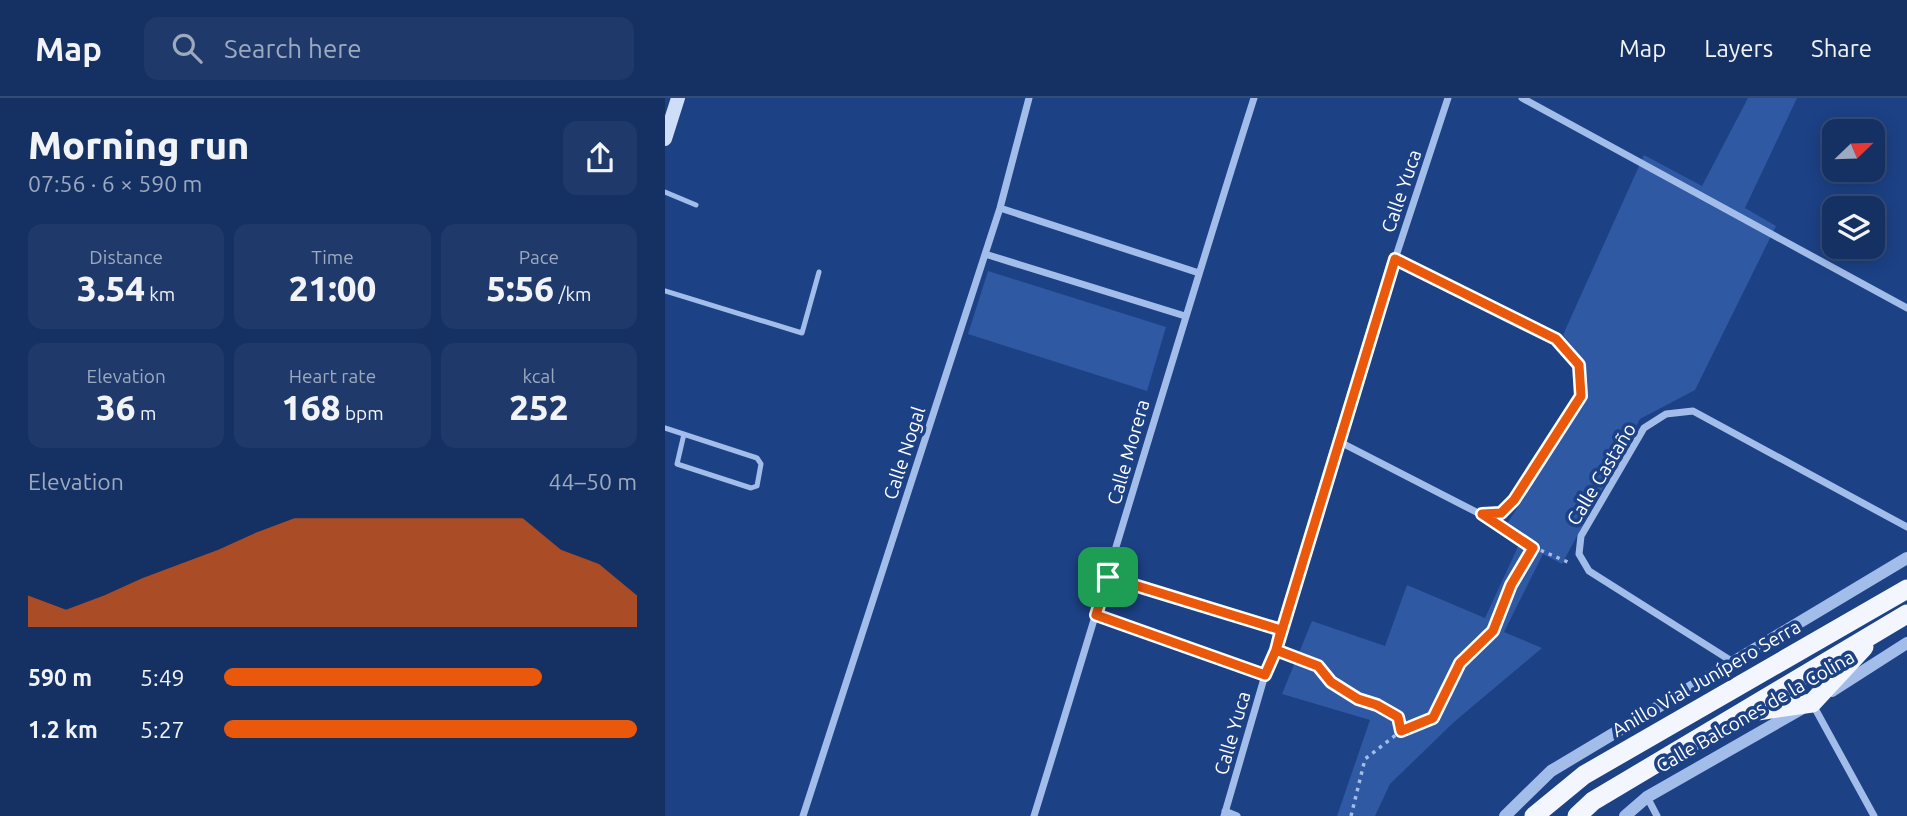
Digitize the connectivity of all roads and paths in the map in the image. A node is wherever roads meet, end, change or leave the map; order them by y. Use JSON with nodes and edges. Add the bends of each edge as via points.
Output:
{"nodes":[{"id":1,"x":678,"y":98,"type":"edge"},
{"id":2,"x":1030,"y":98,"type":"edge"},
{"id":3,"x":1254,"y":98,"type":"edge"},
{"id":4,"x":1448,"y":98,"type":"edge"},
{"id":5,"x":1522,"y":98,"type":"edge"},
{"id":6,"x":665,"y":139,"type":"edge"},
{"id":7,"x":665,"y":192,"type":"edge"},
{"id":8,"x":696,"y":205,"type":"dead end"},
{"id":9,"x":1000,"y":208,"type":"junction"},
{"id":10,"x":985,"y":254,"type":"junction"},
{"id":11,"x":1395,"y":259,"type":"junction"},
{"id":12,"x":819,"y":272,"type":"dead end"},
{"id":13,"x":1199,"y":273,"type":"junction"},
{"id":14,"x":665,"y":291,"type":"edge"},
{"id":15,"x":1907,"y":308,"type":"edge"},
{"id":16,"x":1185,"y":316,"type":"junction"},
{"id":17,"x":665,"y":428,"type":"edge"},
{"id":18,"x":684,"y":434,"type":"junction"},
{"id":19,"x":1340,"y":442,"type":"junction"},
{"id":20,"x":1482,"y":514,"type":"junction"},
{"id":21,"x":1907,"y":527,"type":"edge"},
{"id":22,"x":1533,"y":548,"type":"junction"},
{"id":23,"x":1907,"y":558,"type":"edge"},
{"id":24,"x":1589,"y":571,"type":"junction"},
{"id":25,"x":1108,"y":577,"type":"junction"},
{"id":26,"x":1907,"y":589,"type":"edge"},
{"id":27,"x":1907,"y":614,"type":"edge"},
{"id":28,"x":1096,"y":615,"type":"junction"},
{"id":29,"x":1281,"y":630,"type":"junction"},
{"id":30,"x":1878,"y":631,"type":"junction"},
{"id":31,"x":1907,"y":643,"type":"edge"},
{"id":32,"x":1276,"y":650,"type":"junction"},
{"id":33,"x":1734,"y":663,"type":"junction"},
{"id":34,"x":1265,"y":675,"type":"junction"},
{"id":35,"x":1812,"y":703,"type":"junction"},
{"id":36,"x":1740,"y":713,"type":"junction"},
{"id":37,"x":1401,"y":731,"type":"junction"},
{"id":38,"x":1647,"y":797,"type":"junction"},
{"id":39,"x":1225,"y":813,"type":"edge"},
{"id":40,"x":803,"y":816,"type":"edge"},
{"id":41,"x":1034,"y":816,"type":"edge"},
{"id":42,"x":1237,"y":816,"type":"edge"},
{"id":43,"x":1351,"y":816,"type":"edge"},
{"id":44,"x":1505,"y":816,"type":"edge"},
{"id":45,"x":1534,"y":816,"type":"edge"},
{"id":46,"x":1577,"y":816,"type":"edge"},
{"id":47,"x":1625,"y":816,"type":"edge"},
{"id":48,"x":1657,"y":816,"type":"edge"},
{"id":49,"x":1874,"y":816,"type":"edge"}],
"edges":[{"from":1,"to":6,"type":"main road"},
{"from":2,"to":9,"type":"street","name":"Calle Nogal"},
{"from":3,"to":13,"type":"street","name":"Calle Morera"},
{"from":4,"to":11,"type":"street","name":"Calle Yuca"},
{"from":5,"to":15,"type":"street"},
{"from":7,"to":8,"type":"lane"},
{"from":9,"to":10,"type":"street","name":"Calle Nogal"},
{"from":9,"to":13,"type":"street"},
{"from":10,"to":16,"type":"street"},
{"from":10,"to":40,"type":"street","name":"Calle Nogal"},
{"from":11,"to":19,"type":"street","name":"Calle Yuca"},
{"from":11,"to":20,"type":"street","via":[[1556,339],[1579,365],[1581,396],[1514,500],[1501,513]]},
{"from":12,"to":14,"type":"lane","via":[[802,334]]},
{"from":13,"to":16,"type":"street","name":"Calle Morera"},
{"from":16,"to":25,"type":"street","name":"Calle Morera"},
{"from":17,"to":18,"type":"lane"},
{"from":18,"to":18,"type":"lane","via":[[757,458],[761,464],[757,486],[751,488],[677,464]]},
{"from":19,"to":20,"type":"street"},
{"from":19,"to":29,"type":"street","name":"Calle Yuca"},
{"from":20,"to":22,"type":"path"},
{"from":21,"to":24,"type":"street","name":"Calle Castaño","via":[[1693,411],[1666,414],[1644,428],[1581,536],[1579,554]]},
{"from":22,"to":24,"type":"path"},
{"from":22,"to":37,"type":"path","via":[[1511,585],[1493,631],[1460,663],[1433,718]]},
{"from":23,"to":33,"type":"street"},
{"from":24,"to":33,"type":"street"},
{"from":25,"to":28,"type":"street","name":"Calle Morera"},
{"from":25,"to":29,"type":"street"},
{"from":26,"to":45,"type":"highway","name":"Anillo Vial Junípero Serra","via":[[1584,775]]},
{"from":27,"to":30,"type":"highway"},
{"from":28,"to":34,"type":"street"},
{"from":28,"to":41,"type":"street","name":"Calle Morera"},
{"from":29,"to":32,"type":"street","name":"Calle Yuca"},
{"from":30,"to":35,"type":"highway"},
{"from":30,"to":36,"type":"highway"},
{"from":31,"to":35,"type":"street","name":"Calle Balcones de la Colina"},
{"from":32,"to":34,"type":"street","name":"Calle Yuca"},
{"from":32,"to":37,"type":"path","via":[[1318,666],[1331,682],[1398,717]]},
{"from":33,"to":44,"type":"street","via":[[1551,771]]},
{"from":34,"to":39,"type":"street","name":"Calle Yuca"},
{"from":35,"to":36,"type":"highway"},
{"from":35,"to":38,"type":"street","name":"Calle Balcones de la Colina"},
{"from":35,"to":49,"type":"street"},
{"from":36,"to":46,"type":"highway","via":[[1593,801]]},
{"from":37,"to":43,"type":"path","via":[[1365,759]]},
{"from":38,"to":47,"type":"street","name":"Calle Balcones de la Colina"},
{"from":38,"to":48,"type":"street"},
{"from":39,"to":42,"type":"street"}]}
